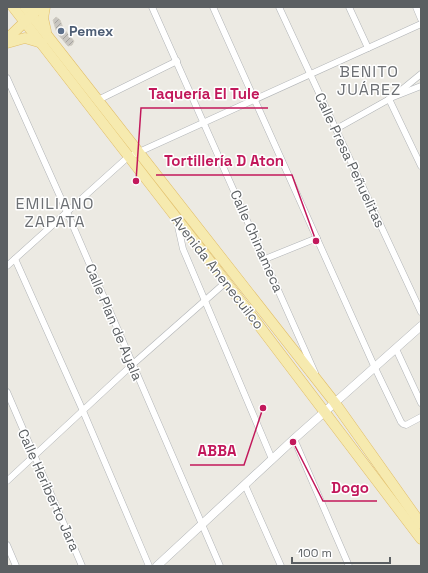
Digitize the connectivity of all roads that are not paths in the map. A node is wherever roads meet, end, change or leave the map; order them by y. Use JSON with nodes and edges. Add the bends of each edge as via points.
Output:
{"nodes":[{"id":1,"x":13,"y":7,"type":"edge"},
{"id":2,"x":25,"y":7,"type":"edge"},
{"id":3,"x":40,"y":7,"type":"edge"},
{"id":4,"x":45,"y":7,"type":"edge"},
{"id":5,"x":152,"y":7,"type":"edge"},
{"id":6,"x":214,"y":7,"type":"edge"},
{"id":7,"x":280,"y":7,"type":"edge"},
{"id":8,"x":348,"y":7,"type":"edge"},
{"id":9,"x":416,"y":7,"type":"edge"},
{"id":10,"x":7,"y":12,"type":"edge"},
{"id":11,"x":28,"y":18,"type":"junction"},
{"id":12,"x":421,"y":19,"type":"edge"},
{"id":13,"x":421,"y":24,"type":"edge"},
{"id":14,"x":7,"y":39,"type":"edge"},
{"id":15,"x":45,"y":40,"type":"junction"},
{"id":16,"x":7,"y":42,"type":"edge"},
{"id":17,"x":368,"y":48,"type":"junction"},
{"id":18,"x":176,"y":61,"type":"junction"},
{"id":19,"x":421,"y":74,"type":"edge"},
{"id":20,"x":310,"y":75,"type":"junction"},
{"id":21,"x":7,"y":78,"type":"edge"},
{"id":22,"x":421,"y":86,"type":"edge"},
{"id":23,"x":391,"y":98,"type":"junction"},
{"id":24,"x":98,"y":100,"type":"junction"},
{"id":25,"x":256,"y":100,"type":"junction"},
{"id":26,"x":204,"y":122,"type":"junction"},
{"id":27,"x":336,"y":129,"type":"junction"},
{"id":28,"x":133,"y":155,"type":"junction"},
{"id":29,"x":421,"y":166,"type":"edge"},
{"id":30,"x":67,"y":212,"type":"junction"},
{"id":31,"x":177,"y":219,"type":"junction"},
{"id":32,"x":317,"y":238,"type":"junction"},
{"id":33,"x":15,"y":259,"type":"junction"},
{"id":34,"x":265,"y":259,"type":"junction"},
{"id":35,"x":7,"y":266,"type":"edge"},
{"id":36,"x":226,"y":282,"type":"junction"},
{"id":37,"x":204,"y":302,"type":"junction"},
{"id":38,"x":421,"y":312,"type":"edge"},
{"id":39,"x":421,"y":326,"type":"edge"},
{"id":40,"x":396,"y":349,"type":"junction"},
{"id":41,"x":133,"y":364,"type":"junction"},
{"id":42,"x":375,"y":368,"type":"junction"},
{"id":43,"x":322,"y":387,"type":"junction"},
{"id":44,"x":7,"y":392,"type":"edge"},
{"id":45,"x":335,"y":403,"type":"junction"},
{"id":46,"x":421,"y":403,"type":"edge"},
{"id":47,"x":83,"y":411,"type":"junction"},
{"id":48,"x":325,"y":411,"type":"junction"},
{"id":49,"x":421,"y":417,"type":"edge"},
{"id":50,"x":294,"y":439,"type":"junction"},
{"id":51,"x":34,"y":456,"type":"junction"},
{"id":52,"x":272,"y":459,"type":"junction"},
{"id":53,"x":7,"y":481,"type":"edge"},
{"id":54,"x":244,"y":485,"type":"junction"},
{"id":55,"x":202,"y":524,"type":"junction"},
{"id":56,"x":421,"y":524,"type":"edge"},
{"id":57,"x":421,"y":539,"type":"edge"},
{"id":58,"x":7,"y":545,"type":"edge"},
{"id":59,"x":16,"y":566,"type":"edge"},
{"id":60,"x":82,"y":566,"type":"edge"},
{"id":61,"x":149,"y":566,"type":"edge"},
{"id":62,"x":157,"y":566,"type":"edge"},
{"id":63,"x":220,"y":566,"type":"edge"},
{"id":64,"x":281,"y":566,"type":"edge"},
{"id":65,"x":349,"y":566,"type":"edge"}],
"edges":[{"from":1,"to":10,"type":"main road"},
{"from":1,"to":11,"type":"main road","name":"Avenida Anenecuilco"},
{"from":2,"to":11,"type":"main road","name":"Avenida Anenecuilco"},
{"from":3,"to":11,"type":"main road"},
{"from":4,"to":15,"type":"main road"},
{"from":5,"to":18,"type":"street","name":"Calle Chinameca"},
{"from":6,"to":25,"type":"street"},
{"from":7,"to":20,"type":"street","name":"Calle Presa Peñuelitas"},
{"from":8,"to":17,"type":"street"},
{"from":9,"to":12,"type":"street"},
{"from":11,"to":14,"type":"main road"},
{"from":11,"to":15,"type":"main road","name":"Avenida Anenecuilco"},
{"from":13,"to":17,"type":"street"},
{"from":15,"to":16,"type":"main road","via":[[25,38]]},
{"from":15,"to":24,"type":"main road","name":"Avenida Anenecuilco"},
{"from":15,"to":28,"type":"main road","name":"Avenida Anenecuilco"},
{"from":17,"to":20,"type":"street"},
{"from":18,"to":24,"type":"street"},
{"from":18,"to":26,"type":"street","name":"Calle Chinameca"},
{"from":19,"to":23,"type":"street"},
{"from":20,"to":25,"type":"street"},
{"from":20,"to":27,"type":"street","name":"Calle Presa Peñuelitas"},
{"from":21,"to":30,"type":"street","name":"Calle Plan de Ayala"},
{"from":22,"to":23,"type":"street"},
{"from":23,"to":27,"type":"street"},
{"from":23,"to":29,"type":"street"},
{"from":24,"to":28,"type":"main road","name":"Avenida Anenecuilco"},
{"from":25,"to":26,"type":"street"},
{"from":25,"to":32,"type":"street"},
{"from":26,"to":28,"type":"street"},
{"from":26,"to":34,"type":"street","name":"Calle Chinameca"},
{"from":27,"to":38,"type":"street","name":"Calle Presa Peñuelitas"},
{"from":28,"to":30,"type":"street"},
{"from":28,"to":31,"type":"main road","name":"Avenida Anenecuilco"},
{"from":28,"to":43,"type":"main road","name":"Avenida Anenecuilco"},
{"from":30,"to":33,"type":"street"},
{"from":30,"to":41,"type":"street","name":"Calle Plan de Ayala"},
{"from":31,"to":36,"type":"main road","name":"Avenida Anenecuilco"},
{"from":31,"to":37,"type":"street","via":[[183,250]]},
{"from":32,"to":34,"type":"street"},
{"from":32,"to":42,"type":"street"},
{"from":33,"to":35,"type":"street"},
{"from":33,"to":47,"type":"street"},
{"from":34,"to":43,"type":"street","name":"Calle Chinameca"},
{"from":36,"to":37,"type":"street"},
{"from":36,"to":48,"type":"main road","name":"Avenida Anenecuilco"},
{"from":37,"to":41,"type":"street"},
{"from":37,"to":52,"type":"street"},
{"from":39,"to":40,"type":"street"},
{"from":40,"to":42,"type":"street"},
{"from":40,"to":46,"type":"street"},
{"from":41,"to":47,"type":"street"},
{"from":41,"to":55,"type":"street","name":"Calle Plan de Ayala"},
{"from":42,"to":45,"type":"street"},
{"from":42,"to":49,"type":"street","via":[[403,424],[406,425]]},
{"from":43,"to":45,"type":"main road","name":"Avenida Anenecuilco"},
{"from":44,"to":51,"type":"street","name":"Calle Heriberto Jara"},
{"from":45,"to":48,"type":"street"},
{"from":45,"to":56,"type":"main road","name":"Avenida Anenecuilco"},
{"from":47,"to":51,"type":"street"},
{"from":47,"to":61,"type":"street"},
{"from":48,"to":50,"type":"street"},
{"from":48,"to":57,"type":"main road","name":"Avenida Anenecuilco"},
{"from":50,"to":52,"type":"street"},
{"from":50,"to":65,"type":"street"},
{"from":51,"to":53,"type":"street"},
{"from":51,"to":60,"type":"street","name":"Calle Heriberto Jara"},
{"from":52,"to":54,"type":"street"},
{"from":54,"to":55,"type":"street"},
{"from":54,"to":64,"type":"street"},
{"from":55,"to":62,"type":"street"},
{"from":55,"to":63,"type":"street","name":"Calle Plan de Ayala"},
{"from":58,"to":59,"type":"street"}]}
